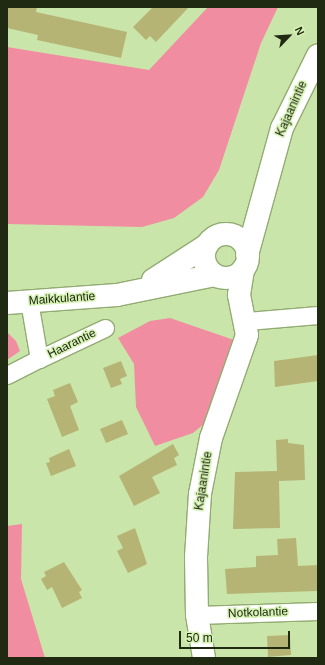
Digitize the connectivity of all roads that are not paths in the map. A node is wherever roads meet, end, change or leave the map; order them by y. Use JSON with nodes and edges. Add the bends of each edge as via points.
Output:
{"nodes":[{"id":1,"x":318,"y":55,"type":"edge"},
{"id":2,"x":271,"y":165,"type":"junction"},
{"id":3,"x":212,"y":240,"type":"junction"},
{"id":4,"x":245,"y":262,"type":"junction"},
{"id":5,"x":218,"y":276,"type":"junction"},
{"id":6,"x":117,"y":295,"type":"junction"},
{"id":7,"x":29,"y":301,"type":"junction"},
{"id":8,"x":7,"y":302,"type":"edge"},
{"id":9,"x":245,"y":315,"type":"junction"},
{"id":10,"x":318,"y":315,"type":"edge"},
{"id":11,"x":105,"y":328,"type":"dead end"},
{"id":12,"x":39,"y":359,"type":"junction"},
{"id":13,"x":7,"y":375,"type":"edge"},
{"id":14,"x":318,"y":611,"type":"edge"},
{"id":15,"x":198,"y":615,"type":"junction"},
{"id":16,"x":204,"y":658,"type":"edge"}],
"edges":[{"from":1,"to":2,"type":"main road","name":"Kajaanintie","via":[[282,128]]},
{"from":2,"to":3,"type":"main road","name":"Kajaanintie","via":[[258,196],[240,219]]},
{"from":2,"to":4,"type":"main road","name":"Kajaanintie"},
{"from":3,"to":4,"type":"main road","via":[[240,239]]},
{"from":3,"to":5,"type":"main road","via":[[206,264]]},
{"from":3,"to":6,"type":"main road","name":"Maikkulantie","via":[[165,274]]},
{"from":4,"to":5,"type":"main road","via":[[231,277]]},
{"from":4,"to":9,"type":"main road","name":"Kajaanintie","via":[[239,294]]},
{"from":5,"to":6,"type":"main road","name":"Maikkulantie"},
{"from":5,"to":9,"type":"main road"},
{"from":6,"to":7,"type":"main road","name":"Maikkulantie"},
{"from":7,"to":8,"type":"main road","name":"Maikkulantie"},
{"from":7,"to":12,"type":"street","name":"Haarantie"},
{"from":9,"to":10,"type":"street"},
{"from":9,"to":15,"type":"main road","name":"Kajaanintie","via":[[247,335],[211,438],[200,494],[196,557]]},
{"from":11,"to":12,"type":"street","name":"Haarantie"},
{"from":12,"to":13,"type":"street","name":"Haarantie"},
{"from":14,"to":15,"type":"street","name":"Notkolantie"},
{"from":15,"to":16,"type":"main road","name":"Kajaanintie"}]}
